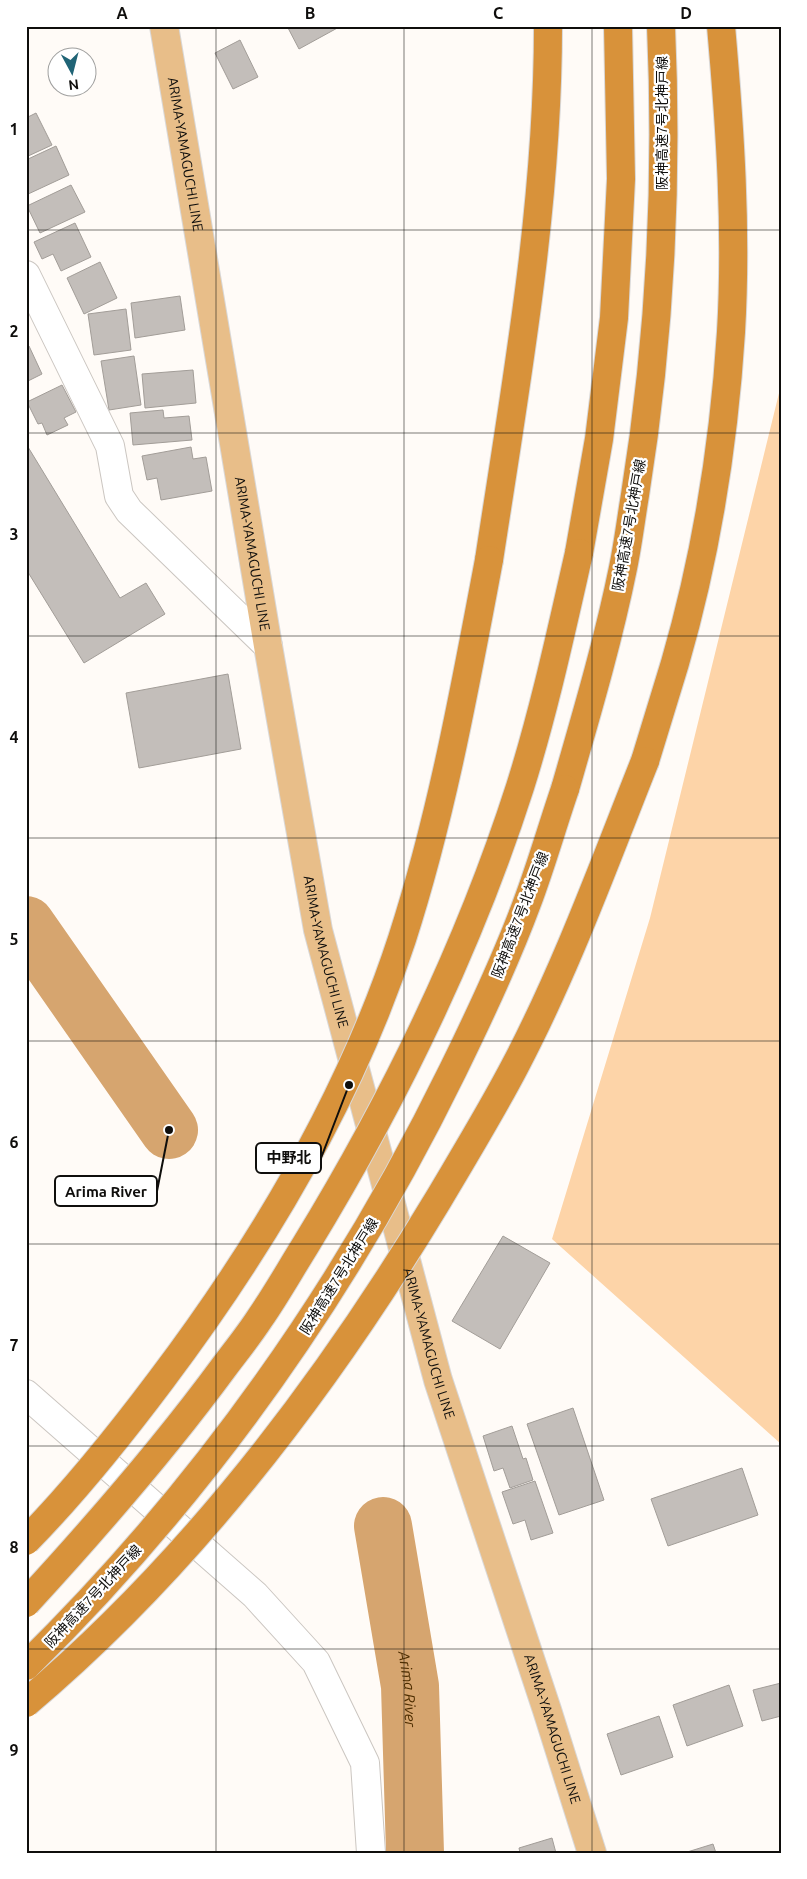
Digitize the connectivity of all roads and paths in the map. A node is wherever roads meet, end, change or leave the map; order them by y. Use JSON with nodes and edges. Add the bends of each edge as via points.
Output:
{"nodes":[{"id":1,"x":164,"y":26,"type":"edge"},
{"id":2,"x":548,"y":26,"type":"edge"},
{"id":3,"x":618,"y":26,"type":"edge"},
{"id":4,"x":661,"y":26,"type":"edge"},
{"id":5,"x":722,"y":26,"type":"edge"},
{"id":6,"x":26,"y":275,"type":"edge"},
{"id":7,"x":36,"y":319,"type":"edge"},
{"id":8,"x":268,"y":646,"type":"junction"},
{"id":9,"x":26,"y":1394,"type":"edge"},
{"id":10,"x":26,"y":1541,"type":"edge"},
{"id":11,"x":26,"y":1603,"type":"edge"},
{"id":12,"x":26,"y":1666,"type":"edge"},
{"id":13,"x":26,"y":1704,"type":"edge"},
{"id":14,"x":370,"y":1853,"type":"edge"},
{"id":15,"x":592,"y":1853,"type":"edge"}],
"edges":[{"from":1,"to":8,"type":"main road","name":"ARIMA-YAMAGUCHI LINE"},
{"from":2,"to":10,"type":"highway","bridge":true,"via":[[542,172],[533,266],[489,560],[435,823],[402,939],[365,1039],[315,1141],[252,1250],[191,1340],[124,1429]]},
{"from":3,"to":11,"type":"highway","bridge":true,"via":[[621,180],[614,318],[599,439],[579,553],[550,678],[520,787],[482,895],[448,976],[388,1100],[330,1205],[260,1318],[185,1420],[100,1522]]},
{"from":4,"to":12,"type":"highway","name":"阪神高速7号北神戸線","bridge":true,"via":[[664,174],[657,317],[643,443],[624,568],[565,789],[527,902],[477,1022],[431,1115],[372,1225],[302,1335],[226,1442],[139,1548]]},
{"from":5,"to":13,"type":"highway","bridge":true,"via":[[734,251],[731,333],[713,494],[675,662],[645,761],[562,967],[515,1066],[457,1168],[391,1277],[334,1362],[203,1527],[130,1606]]},
{"from":6,"to":7,"type":"street"},
{"from":7,"to":8,"type":"street","via":[[110,446],[119,496],[129,511]]},
{"from":8,"to":15,"type":"main road","name":"ARIMA-YAMAGUCHI LINE","via":[[318,930],[435,1370]]},
{"from":9,"to":14,"type":"street","via":[[255,1595],[316,1662],[365,1764]]}]}
